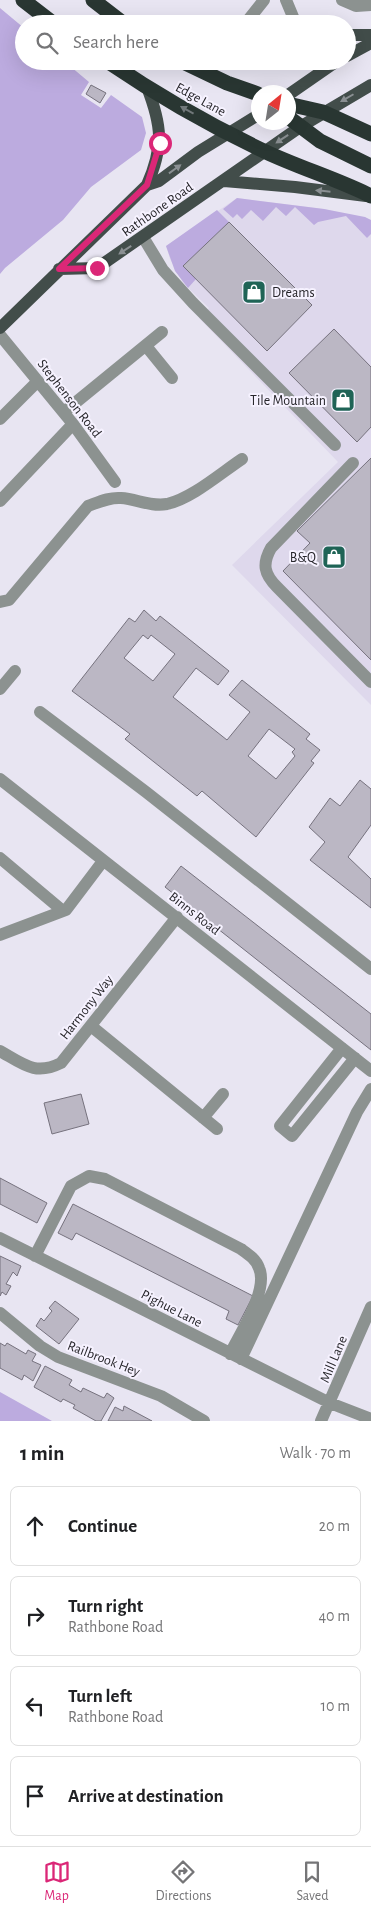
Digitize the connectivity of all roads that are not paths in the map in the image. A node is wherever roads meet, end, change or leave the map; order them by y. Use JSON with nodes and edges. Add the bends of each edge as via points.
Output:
{"nodes":[{"id":1,"x":23,"y":0,"type":"edge"},
{"id":2,"x":92,"y":0,"type":"edge"},
{"id":3,"x":264,"y":0,"type":"edge"},
{"id":4,"x":286,"y":0,"type":"edge"},
{"id":5,"x":342,"y":0,"type":"edge"},
{"id":6,"x":371,"y":5,"type":"edge"},
{"id":7,"x":42,"y":15,"type":"edge"},
{"id":8,"x":112,"y":15,"type":"edge"},
{"id":9,"x":252,"y":15,"type":"edge"},
{"id":10,"x":292,"y":15,"type":"edge"},
{"id":11,"x":356,"y":35,"type":"edge"},
{"id":12,"x":371,"y":35,"type":"edge"},
{"id":13,"x":371,"y":43,"type":"edge"},
{"id":14,"x":356,"y":51,"type":"edge"},
{"id":15,"x":121,"y":70,"type":"edge"},
{"id":16,"x":200,"y":70,"type":"edge"},
{"id":17,"x":324,"y":70,"type":"edge"},
{"id":18,"x":371,"y":84,"type":"edge"},
{"id":19,"x":147,"y":87,"type":"junction"},
{"id":20,"x":296,"y":89,"type":"edge"},
{"id":21,"x":251,"y":92,"type":"edge"},
{"id":22,"x":296,"y":106,"type":"edge"},
{"id":23,"x":323,"y":112,"type":"junction"},
{"id":24,"x":251,"y":119,"type":"edge"},
{"id":25,"x":296,"y":124,"type":"edge"},
{"id":26,"x":300,"y":127,"type":"junction"},
{"id":27,"x":229,"y":133,"type":"junction"},
{"id":28,"x":371,"y":134,"type":"edge"},
{"id":29,"x":264,"y":152,"type":"junction"},
{"id":30,"x":371,"y":166,"type":"edge"},
{"id":31,"x":224,"y":181,"type":"junction"},
{"id":32,"x":147,"y":185,"type":"junction"},
{"id":33,"x":371,"y":196,"type":"edge"},
{"id":34,"x":144,"y":238,"type":"junction"},
{"id":35,"x":59,"y":269,"type":"junction"},
{"id":36,"x":0,"y":328,"type":"edge"},
{"id":37,"x":162,"y":332,"type":"dead end"},
{"id":38,"x":0,"y":335,"type":"edge"},
{"id":39,"x":146,"y":346,"type":"junction"},
{"id":40,"x":172,"y":378,"type":"dead end"},
{"id":41,"x":38,"y":381,"type":"junction"},
{"id":42,"x":64,"y":412,"type":"junction"},
{"id":43,"x":0,"y":419,"type":"edge"},
{"id":44,"x":73,"y":424,"type":"junction"},
{"id":45,"x":335,"y":445,"type":"dead end"},
{"id":46,"x":242,"y":459,"type":"dead end"},
{"id":47,"x":353,"y":463,"type":"dead end"},
{"id":48,"x":115,"y":482,"type":"dead end"},
{"id":49,"x":0,"y":501,"type":"edge"},
{"id":50,"x":0,"y":602,"type":"edge"},
{"id":51,"x":15,"y":671,"type":"dead end"},
{"id":52,"x":371,"y":682,"type":"edge"},
{"id":53,"x":0,"y":689,"type":"edge"},
{"id":54,"x":40,"y":712,"type":"dead end"},
{"id":55,"x":0,"y":779,"type":"edge"},
{"id":56,"x":0,"y":858,"type":"edge"},
{"id":57,"x":103,"y":861,"type":"junction"},
{"id":58,"x":64,"y":911,"type":"junction"},
{"id":59,"x":177,"y":917,"type":"junction"},
{"id":60,"x":0,"y":935,"type":"edge"},
{"id":61,"x":371,"y":969,"type":"edge"},
{"id":62,"x":91,"y":1026,"type":"junction"},
{"id":63,"x":342,"y":1048,"type":"junction"},
{"id":64,"x":0,"y":1051,"type":"edge"},
{"id":65,"x":355,"y":1058,"type":"junction"},
{"id":66,"x":371,"y":1071,"type":"edge"},
{"id":67,"x":371,"y":1089,"type":"edge"},
{"id":68,"x":223,"y":1094,"type":"dead end"},
{"id":69,"x":203,"y":1118,"type":"junction"},
{"id":70,"x":216,"y":1129,"type":"dead end"},
{"id":71,"x":0,"y":1238,"type":"edge"},
{"id":72,"x":35,"y":1256,"type":"junction"},
{"id":73,"x":371,"y":1308,"type":"edge"},
{"id":74,"x":0,"y":1313,"type":"edge"},
{"id":75,"x":236,"y":1357,"type":"junction"},
{"id":76,"x":330,"y":1403,"type":"junction"},
{"id":77,"x":371,"y":1419,"type":"edge"},
{"id":78,"x":204,"y":1421,"type":"edge"},
{"id":79,"x":321,"y":1421,"type":"edge"}],
"edges":[{"from":1,"to":7,"type":"highway"},
{"from":2,"to":8,"type":"highway"},
{"from":3,"to":9,"type":"street"},
{"from":4,"to":10,"type":"street"},
{"from":5,"to":6,"type":"street","via":[[356,6]]},
{"from":11,"to":12,"type":"main road"},
{"from":13,"to":14,"type":"main road"},
{"from":15,"to":19,"type":"highway","name":"Edge Lane"},
{"from":16,"to":21,"type":"highway","name":"Edge Lane"},
{"from":17,"to":20,"type":"main road"},
{"from":18,"to":23,"type":"main road","name":"Rathbone Road","one_way":true},
{"from":27,"to":19,"type":"highway","name":"Edge Lane","one_way":true},
{"from":19,"to":32,"type":"main road","via":[[160,131]]},
{"from":22,"to":23,"type":"highway"},
{"from":23,"to":26,"type":"main road","name":"Rathbone Road"},
{"from":23,"to":28,"type":"highway"},
{"from":24,"to":27,"type":"main road","name":"Rathbone Road"},
{"from":25,"to":26,"type":"highway"},
{"from":26,"to":29,"type":"main road","name":"Rathbone Road","one_way":true},
{"from":26,"to":30,"type":"highway"},
{"from":27,"to":29,"type":"highway","name":"Edge Lane"},
{"from":32,"to":27,"type":"main road","name":"Rathbone Road","one_way":true,"via":[[159,181]]},
{"from":29,"to":31,"type":"main road","name":"Rathbone Road"},
{"from":29,"to":33,"type":"highway","name":"Edge Lane","via":[[344,182]]},
{"from":33,"to":31,"type":"main road","one_way":true},
{"from":31,"to":34,"type":"main road","name":"Rathbone Road"},
{"from":32,"to":35,"type":"main road","name":"Rathbone Road"},
{"from":34,"to":35,"type":"main road","name":"Rathbone Road","one_way":true,"via":[[97,268]]},
{"from":34,"to":45,"type":"street","via":[[163,270],[203,314]]},
{"from":35,"to":36,"type":"main road","name":"Rathbone Road"},
{"from":37,"to":39,"type":"street"},
{"from":38,"to":41,"type":"street","name":"Stephenson Road"},
{"from":39,"to":40,"type":"street"},
{"from":39,"to":42,"type":"street"},
{"from":41,"to":42,"type":"street","name":"Stephenson Road"},
{"from":41,"to":43,"type":"street"},
{"from":42,"to":44,"type":"street","name":"Stephenson Road"},
{"from":44,"to":48,"type":"street","name":"Stephenson Road"},
{"from":44,"to":49,"type":"street"},
{"from":46,"to":50,"type":"street","via":[[181,500],[147,504],[122,498],[88,506],[10,600]]},
{"from":47,"to":52,"type":"street","via":[[271,548],[265,559],[265,569],[276,588]]},
{"from":51,"to":53,"type":"street"},
{"from":54,"to":61,"type":"street"},
{"from":55,"to":57,"type":"street","name":"Binns Road"},
{"from":56,"to":58,"type":"street"},
{"from":57,"to":58,"type":"street"},
{"from":57,"to":59,"type":"street","name":"Binns Road"},
{"from":58,"to":60,"type":"street"},
{"from":59,"to":62,"type":"street","name":"Harmony Way"},
{"from":59,"to":63,"type":"street","name":"Binns Road"},
{"from":62,"to":64,"type":"street","name":"Harmony Way","via":[[61,1063],[50,1069],[36,1070]]},
{"from":62,"to":69,"type":"street"},
{"from":63,"to":65,"type":"street","name":"Binns Road"},
{"from":63,"to":65,"type":"street","via":[[280,1126],[292,1136]]},
{"from":65,"to":66,"type":"street","name":"Binns Road"},
{"from":67,"to":75,"type":"street"},
{"from":68,"to":69,"type":"street"},
{"from":69,"to":70,"type":"street"},
{"from":71,"to":72,"type":"street","name":"Pighue Lane"},
{"from":72,"to":75,"type":"street","name":"Pighue Lane"},
{"from":72,"to":75,"type":"street","via":[[71,1186],[89,1176],[105,1179],[252,1257],[260,1269],[262,1285]]},
{"from":73,"to":76,"type":"street","name":"Mill Lane"},
{"from":74,"to":78,"type":"street","name":"Railbrook Hey","via":[[58,1357],[161,1396]]},
{"from":75,"to":76,"type":"street","name":"Pighue Lane"},
{"from":76,"to":77,"type":"street","name":"Pighue Lane"},
{"from":76,"to":79,"type":"street","name":"Mill Lane"}]}
